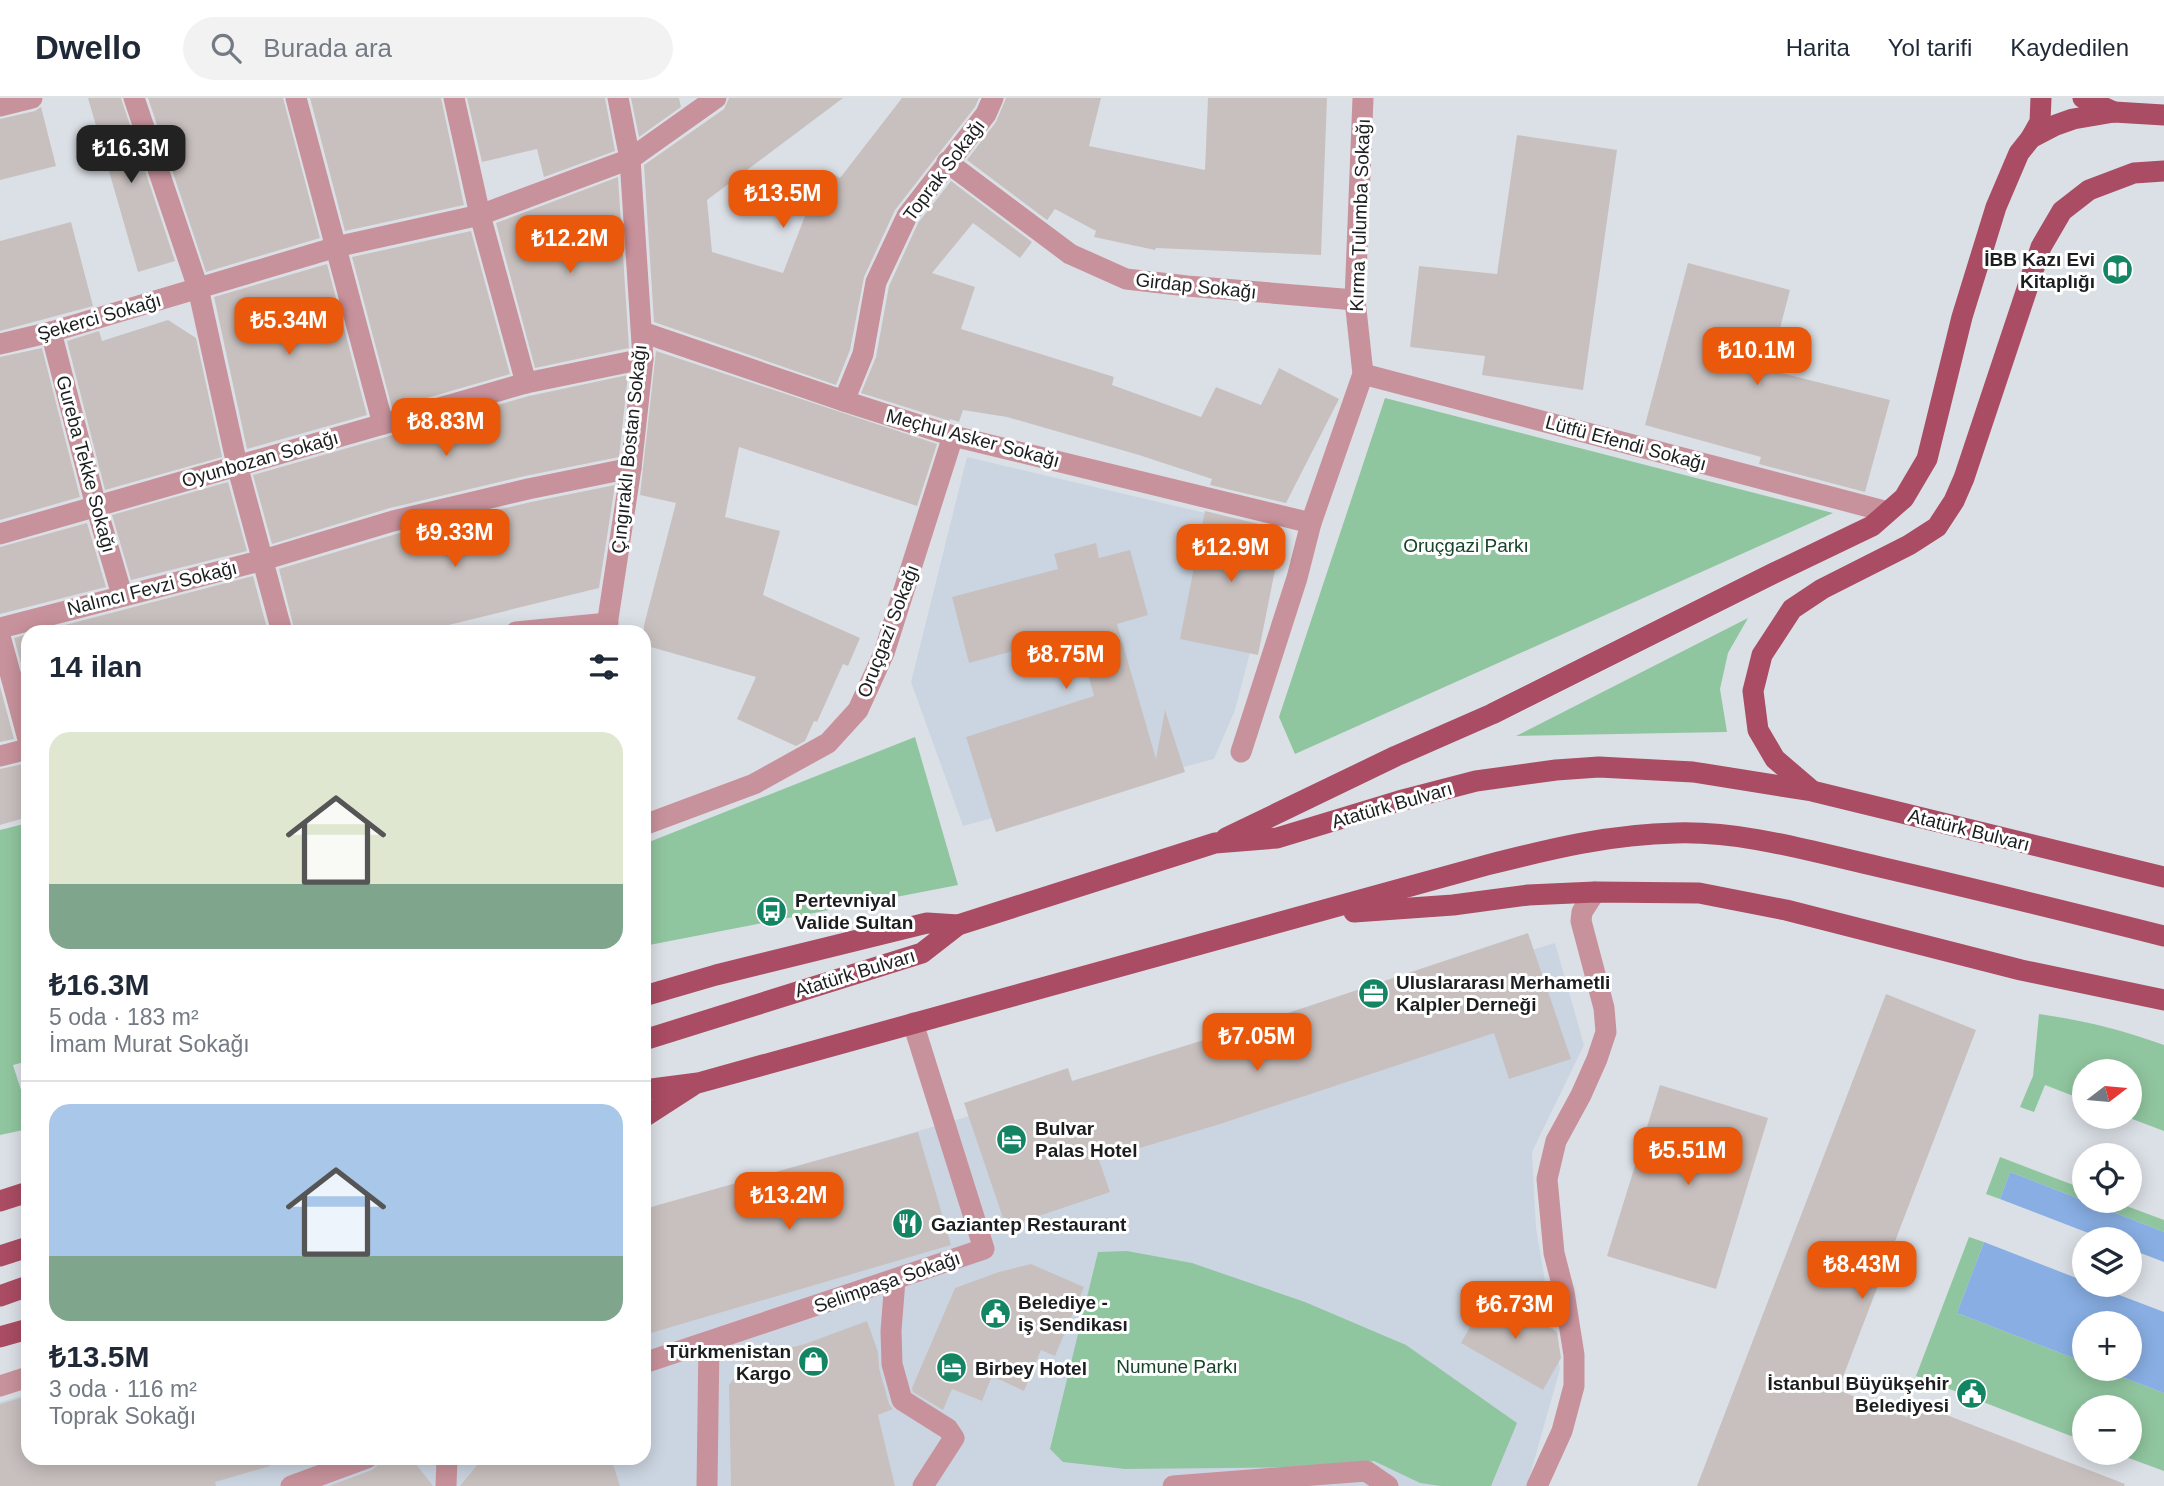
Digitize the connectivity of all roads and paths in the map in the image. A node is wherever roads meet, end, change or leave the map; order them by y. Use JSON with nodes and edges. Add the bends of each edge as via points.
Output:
{"nodes":[{"id":1,"x":32,"y":98,"type":"edge"},
{"id":2,"x":134,"y":98,"type":"edge"},
{"id":3,"x":296,"y":98,"type":"edge"},
{"id":4,"x":454,"y":98,"type":"edge"},
{"id":5,"x":618,"y":98,"type":"edge"},
{"id":6,"x":716,"y":98,"type":"edge"},
{"id":7,"x":993,"y":98,"type":"edge"},
{"id":8,"x":1363,"y":98,"type":"edge"},
{"id":9,"x":2041,"y":98,"type":"edge"},
{"id":10,"x":2083,"y":98,"type":"edge"},
{"id":11,"x":0,"y":106,"type":"edge"},
{"id":12,"x":2113,"y":112,"type":"junction"},
{"id":13,"x":2164,"y":115,"type":"edge"},
{"id":14,"x":2031,"y":138,"type":"junction"},
{"id":15,"x":630,"y":159,"type":"junction"},
{"id":16,"x":947,"y":162,"type":"junction"},
{"id":17,"x":2164,"y":171,"type":"edge"},
{"id":18,"x":480,"y":215,"type":"junction"},
{"id":19,"x":335,"y":247,"type":"junction"},
{"id":20,"x":198,"y":288,"type":"junction"},
{"id":21,"x":1355,"y":300,"type":"junction"},
{"id":22,"x":51,"y":332,"type":"junction"},
{"id":23,"x":642,"y":332,"type":"junction"},
{"id":24,"x":0,"y":344,"type":"edge"},
{"id":25,"x":643,"y":359,"type":"junction"},
{"id":26,"x":1363,"y":374,"type":"junction"},
{"id":27,"x":526,"y":383,"type":"junction"},
{"id":28,"x":844,"y":401,"type":"junction"},
{"id":29,"x":383,"y":424,"type":"junction"},
{"id":30,"x":953,"y":436,"type":"junction"},
{"id":31,"x":237,"y":464,"type":"junction"},
{"id":32,"x":631,"y":468,"type":"junction"},
{"id":33,"x":96,"y":506,"type":"junction"},
{"id":34,"x":1888,"y":512,"type":"junction"},
{"id":35,"x":1311,"y":523,"type":"junction"},
{"id":36,"x":0,"y":534,"type":"edge"},
{"id":37,"x":263,"y":560,"type":"junction"},
{"id":38,"x":122,"y":595,"type":"junction"},
{"id":39,"x":280,"y":625,"type":"edge"},
{"id":40,"x":607,"y":625,"type":"edge"},
{"id":41,"x":0,"y":628,"type":"edge"},
{"id":42,"x":0,"y":636,"type":"edge"},
{"id":43,"x":21,"y":713,"type":"edge"},
{"id":44,"x":21,"y":751,"type":"edge"},
{"id":45,"x":1241,"y":752,"type":"dead end"},
{"id":46,"x":0,"y":756,"type":"edge"},
{"id":47,"x":1812,"y":791,"type":"junction"},
{"id":48,"x":651,"y":822,"type":"edge"},
{"id":49,"x":1215,"y":843,"type":"junction"},
{"id":50,"x":2164,"y":877,"type":"edge"},
{"id":51,"x":1595,"y":892,"type":"junction"},
{"id":52,"x":1310,"y":914,"type":"junction"},
{"id":53,"x":958,"y":925,"type":"junction"},
{"id":54,"x":2164,"y":936,"type":"edge"},
{"id":55,"x":651,"y":994,"type":"edge"},
{"id":56,"x":2164,"y":1000,"type":"edge"},
{"id":57,"x":913,"y":1023,"type":"junction"},
{"id":58,"x":651,"y":1038,"type":"edge"},
{"id":59,"x":698,"y":1083,"type":"junction"},
{"id":60,"x":651,"y":1089,"type":"edge"},
{"id":61,"x":651,"y":1113,"type":"edge"},
{"id":62,"x":21,"y":1194,"type":"edge"},
{"id":63,"x":0,"y":1200,"type":"edge"},
{"id":64,"x":21,"y":1249,"type":"edge"},
{"id":65,"x":0,"y":1256,"type":"edge"},
{"id":66,"x":895,"y":1280,"type":"junction"},
{"id":67,"x":21,"y":1288,"type":"edge"},
{"id":68,"x":0,"y":1296,"type":"edge"},
{"id":69,"x":21,"y":1331,"type":"edge"},
{"id":70,"x":0,"y":1337,"type":"edge"},
{"id":71,"x":709,"y":1342,"type":"junction"},
{"id":72,"x":651,"y":1361,"type":"edge"},
{"id":73,"x":21,"y":1379,"type":"edge"},
{"id":74,"x":0,"y":1386,"type":"edge"},
{"id":75,"x":348,"y":1465,"type":"edge"},
{"id":76,"x":447,"y":1465,"type":"edge"},
{"id":77,"x":291,"y":1486,"type":"edge"},
{"id":78,"x":446,"y":1486,"type":"edge"},
{"id":79,"x":707,"y":1486,"type":"edge"},
{"id":80,"x":923,"y":1486,"type":"edge"},
{"id":81,"x":1173,"y":1486,"type":"edge"},
{"id":82,"x":1388,"y":1486,"type":"edge"},
{"id":83,"x":1537,"y":1486,"type":"edge"}],
"edges":[{"from":1,"to":11,"type":"street"},
{"from":2,"to":20,"type":"street"},
{"from":3,"to":19,"type":"street"},
{"from":4,"to":18,"type":"street"},
{"from":5,"to":15,"type":"street","name":"Çıngıraklı Bostan Sokağı"},
{"from":6,"to":15,"type":"street","name":"Şekerci Sokağı"},
{"from":7,"to":16,"type":"street","name":"Toprak Sokağı","via":[[986,114]]},
{"from":8,"to":21,"type":"street","name":"Kırma Tulumba Sokağı"},
{"from":9,"to":14,"type":"main road","via":[[2040,122]]},
{"from":10,"to":12,"type":"main road"},
{"from":12,"to":13,"type":"main road"},
{"from":12,"to":14,"type":"main road","via":[[2073,119]]},
{"from":14,"to":34,"type":"main road","via":[[2019,153],[1996,207],[1962,317],[1927,459],[1905,498]]},
{"from":15,"to":18,"type":"street","name":"Şekerci Sokağı"},
{"from":15,"to":23,"type":"street","name":"Çıngıraklı Bostan Sokağı"},
{"from":16,"to":21,"type":"street","name":"Girdap Sokağı","via":[[1070,254],[1126,279]]},
{"from":16,"to":28,"type":"street","name":"Toprak Sokağı","via":[[907,216],[876,282],[863,354]]},
{"from":17,"to":47,"type":"main road","via":[[2134,173],[2090,190],[2062,211],[2041,247],[1964,478],[1937,527],[1792,609],[1762,655],[1753,691],[1758,730],[1775,759]]},
{"from":18,"to":19,"type":"street","name":"Şekerci Sokağı"},
{"from":18,"to":27,"type":"street"},
{"from":19,"to":20,"type":"street","name":"Şekerci Sokağı"},
{"from":19,"to":29,"type":"street"},
{"from":20,"to":22,"type":"street","name":"Şekerci Sokağı"},
{"from":20,"to":31,"type":"street"},
{"from":21,"to":26,"type":"street","name":"Kırma Tulumba Sokağı"},
{"from":22,"to":24,"type":"street","name":"Şekerci Sokağı"},
{"from":22,"to":33,"type":"street","name":"Gureba Tekke Sokağı"},
{"from":23,"to":25,"type":"street","name":"Çıngıraklı Bostan Sokağı"},
{"from":23,"to":28,"type":"street","name":"Meçhul Asker Sokağı"},
{"from":25,"to":27,"type":"street","name":"Oyunbozan Sokağı"},
{"from":25,"to":32,"type":"street","name":"Çıngıraklı Bostan Sokağı"},
{"from":26,"to":34,"type":"street","name":"Lütfü Efendi Sokağı"},
{"from":26,"to":35,"type":"street"},
{"from":27,"to":29,"type":"street","name":"Oyunbozan Sokağı"},
{"from":28,"to":30,"type":"street","name":"Meçhul Asker Sokağı"},
{"from":29,"to":31,"type":"street","name":"Oyunbozan Sokağı"},
{"from":30,"to":35,"type":"street","name":"Meçhul Asker Sokağı"},
{"from":30,"to":48,"type":"street","name":"Oruçgazi Sokağı","via":[[884,653],[858,710],[828,743],[754,784]]},
{"from":31,"to":33,"type":"street","name":"Oyunbozan Sokağı"},
{"from":31,"to":37,"type":"street"},
{"from":32,"to":37,"type":"street","name":"Nalıncı Fevzi Sokağı","via":[[394,521]]},
{"from":32,"to":40,"type":"street","name":"Çıngıraklı Bostan Sokağı"},
{"from":33,"to":36,"type":"street","name":"Oyunbozan Sokağı"},
{"from":33,"to":38,"type":"street","name":"Gureba Tekke Sokağı"},
{"from":34,"to":49,"type":"main road","via":[[1872,526],[1492,714]]},
{"from":35,"to":45,"type":"street"},
{"from":37,"to":38,"type":"street","name":"Nalıncı Fevzi Sokağı"},
{"from":37,"to":39,"type":"street"},
{"from":38,"to":41,"type":"street","name":"Nalıncı Fevzi Sokağı"},
{"from":42,"to":43,"type":"street"},
{"from":44,"to":46,"type":"street"},
{"from":47,"to":49,"type":"main road","name":"Atatürk Bulvarı","via":[[1693,772],[1599,767],[1556,770],[1476,781],[1277,838]]},
{"from":47,"to":50,"type":"main road","name":"Atatürk Bulvarı"},
{"from":49,"to":53,"type":"main road","name":"Atatürk Bulvarı"},
{"from":51,"to":52,"type":"main road"},
{"from":51,"to":56,"type":"main road","via":[[1699,893]]},
{"from":51,"to":83,"type":"street","via":[[1581,921],[1606,1032],[1587,1083],[1556,1141],[1547,1179],[1554,1253],[1574,1355],[1574,1386],[1562,1431]]},
{"from":52,"to":54,"type":"main road","via":[[1568,844],[1678,833],[1785,844]]},
{"from":52,"to":57,"type":"main road"},
{"from":53,"to":55,"type":"main road","via":[[927,923]]},
{"from":53,"to":58,"type":"main road","name":"Atatürk Bulvarı","via":[[922,953]]},
{"from":57,"to":59,"type":"main road"},
{"from":57,"to":66,"type":"street","name":"Selimpaşa Sokağı","via":[[984,1249]]},
{"from":59,"to":60,"type":"main road"},
{"from":59,"to":61,"type":"main road"},
{"from":62,"to":63,"type":"main road"},
{"from":64,"to":65,"type":"main road"},
{"from":66,"to":71,"type":"street","name":"Selimpaşa Sokağı"},
{"from":66,"to":80,"type":"street","via":[[892,1364],[902,1400],[948,1429],[954,1438]]},
{"from":67,"to":68,"type":"main road"},
{"from":69,"to":70,"type":"main road"},
{"from":71,"to":72,"type":"street","name":"Selimpaşa Sokağı"},
{"from":71,"to":79,"type":"street"},
{"from":73,"to":74,"type":"street"},
{"from":75,"to":77,"type":"street"},
{"from":76,"to":78,"type":"street"},
{"from":81,"to":82,"type":"street","via":[[1366,1471]]}]}
